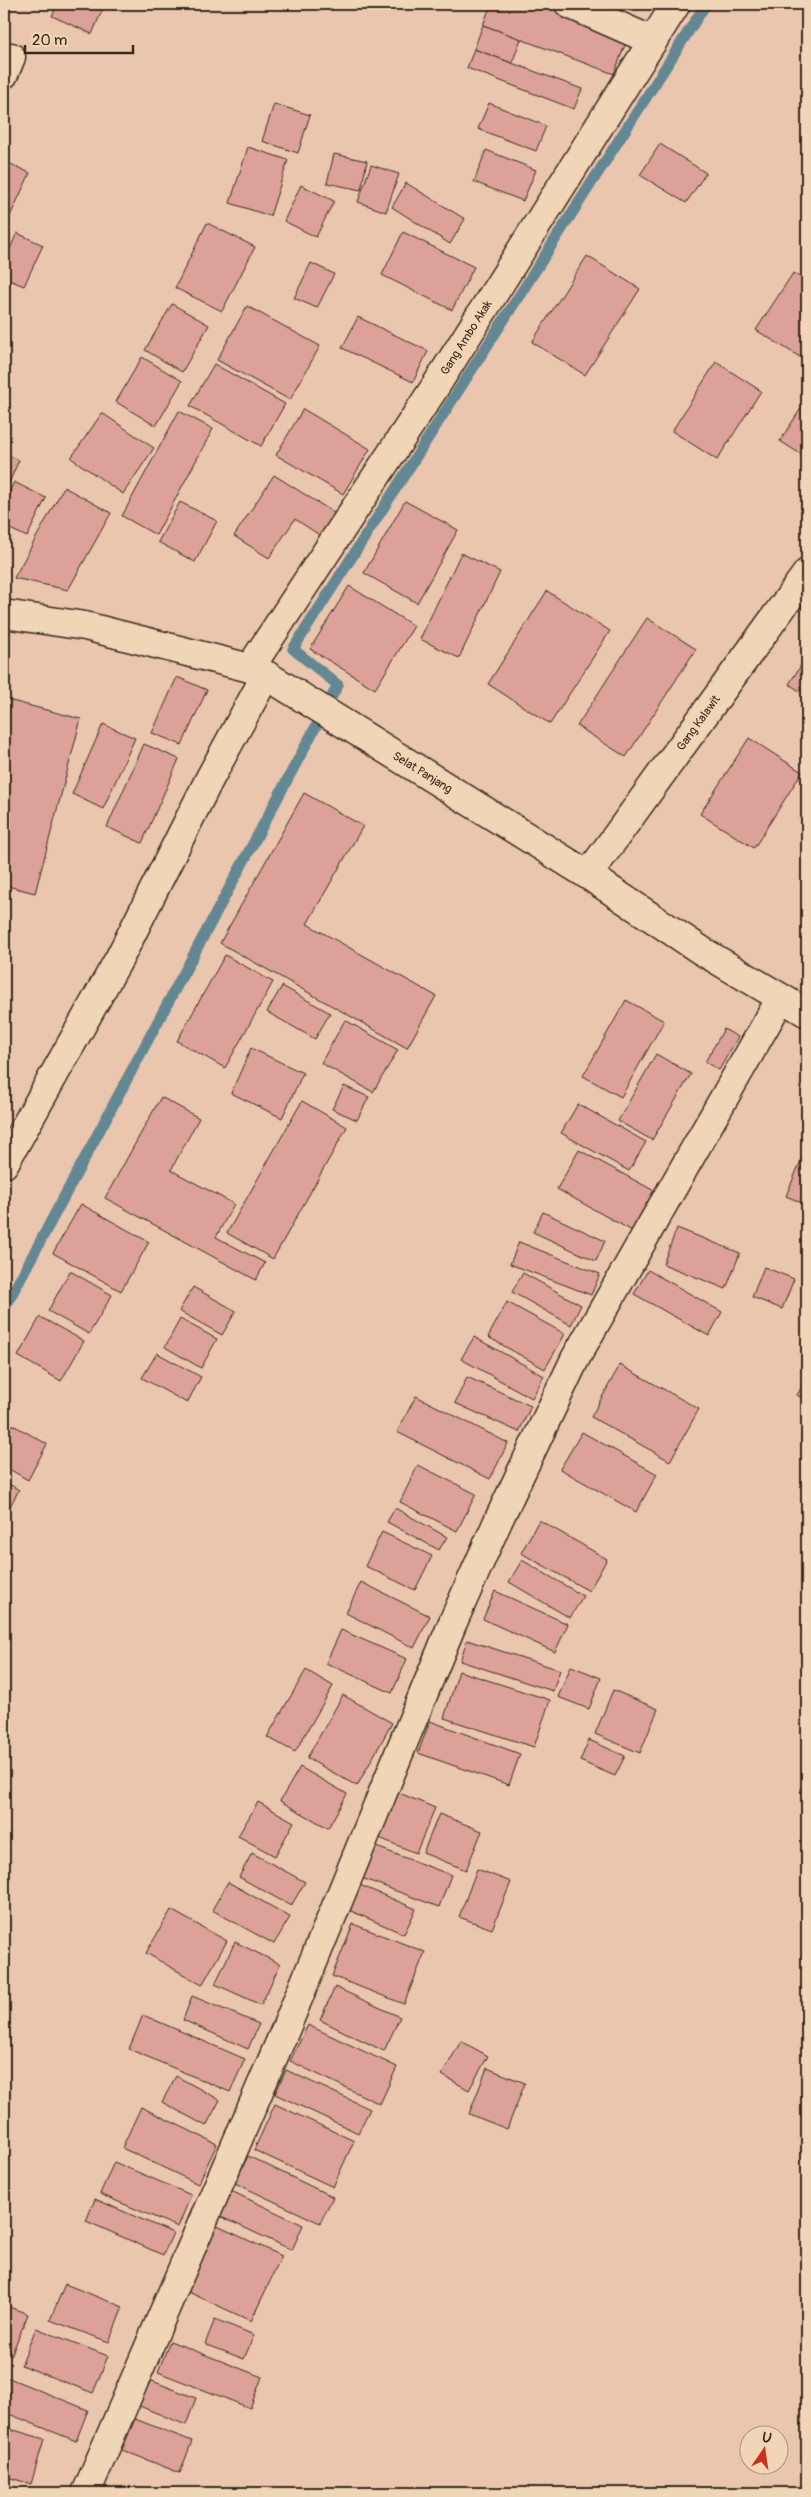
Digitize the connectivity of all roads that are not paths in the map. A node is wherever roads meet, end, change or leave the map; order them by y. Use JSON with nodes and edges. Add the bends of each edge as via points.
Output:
{"nodes":[{"id":1,"x":569,"y":4,"type":"edge"},
{"id":2,"x":676,"y":4,"type":"edge"},
{"id":3,"x":653,"y":41,"type":"junction"},
{"id":4,"x":807,"y":573,"type":"edge"},
{"id":5,"x":4,"y":614,"type":"edge"},
{"id":6,"x":258,"y":672,"type":"junction"},
{"id":7,"x":588,"y":874,"type":"junction"},
{"id":8,"x":800,"y":1007,"type":"edge"},
{"id":9,"x":4,"y":1164,"type":"edge"},
{"id":10,"x":86,"y":2493,"type":"edge"}],
"edges":[{"from":1,"to":3,"type":"street"},
{"from":2,"to":3,"type":"street","name":"Gang Ambo Akak"},
{"from":3,"to":6,"type":"street","name":"Gang Ambo Akak"},
{"from":4,"to":7,"type":"street","name":"Gang Kalawit"},
{"from":5,"to":6,"type":"street","name":"Selat Panjang","via":[[85,626]]},
{"from":6,"to":7,"type":"street","name":"Selat Panjang"},
{"from":6,"to":9,"type":"street","name":"Gang Ambo Akak","via":[[210,778],[120,957]]},
{"from":7,"to":8,"type":"street","name":"Selat Panjang","via":[[702,951]]},
{"from":8,"to":10,"type":"street","via":[[575,1359],[453,1622],[286,2028]]}]}
